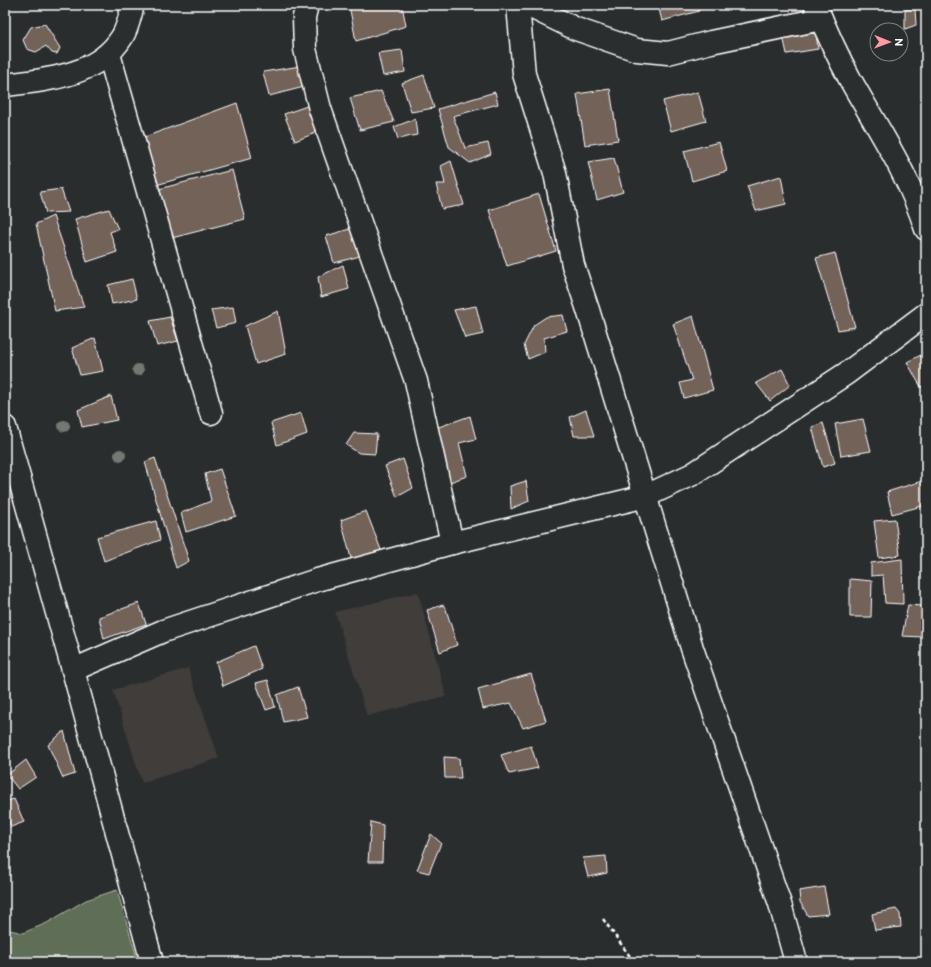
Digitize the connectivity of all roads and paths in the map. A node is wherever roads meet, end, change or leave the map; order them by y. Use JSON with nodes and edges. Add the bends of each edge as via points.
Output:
{"nodes":[{"id":1,"x":133,"y":5,"type":"edge"},
{"id":2,"x":307,"y":5,"type":"edge"},
{"id":3,"x":518,"y":5,"type":"edge"},
{"id":4,"x":527,"y":5,"type":"edge"},
{"id":5,"x":818,"y":12,"type":"edge"},
{"id":6,"x":109,"y":54,"type":"junction"},
{"id":7,"x":5,"y":85,"type":"edge"},
{"id":8,"x":926,"y":229,"type":"edge"},
{"id":9,"x":926,"y":314,"type":"edge"},
{"id":10,"x":211,"y":412,"type":"dead end"},
{"id":11,"x":5,"y":427,"type":"edge"},
{"id":12,"x":646,"y":496,"type":"junction"},
{"id":13,"x":452,"y":543,"type":"junction"},
{"id":14,"x":73,"y":670,"type":"junction"},
{"id":15,"x":603,"y":920,"type":"dead end"},
{"id":16,"x":152,"y":962,"type":"edge"},
{"id":17,"x":634,"y":962,"type":"edge"},
{"id":18,"x":796,"y":962,"type":"edge"}],
"edges":[{"from":1,"to":6,"type":"street","via":[[123,36]]},
{"from":2,"to":13,"type":"street","via":[[304,17],[305,49],[320,109],[416,381]]},
{"from":3,"to":12,"type":"street","via":[[524,74],[555,173],[573,265]]},
{"from":4,"to":5,"type":"street","via":[[576,29],[637,50],[668,53]]},
{"from":5,"to":8,"type":"street","via":[[850,80],[883,135],[910,188]]},
{"from":6,"to":7,"type":"street","via":[[76,73]]},
{"from":6,"to":10,"type":"street"},
{"from":9,"to":12,"type":"street","via":[[847,373],[693,474]]},
{"from":11,"to":14,"type":"street"},
{"from":12,"to":13,"type":"street"},
{"from":12,"to":18,"type":"street","via":[[692,648],[780,904]]},
{"from":13,"to":14,"type":"street","via":[[317,580],[163,631]]},
{"from":14,"to":16,"type":"street"},
{"from":15,"to":17,"type":"path"}]}
